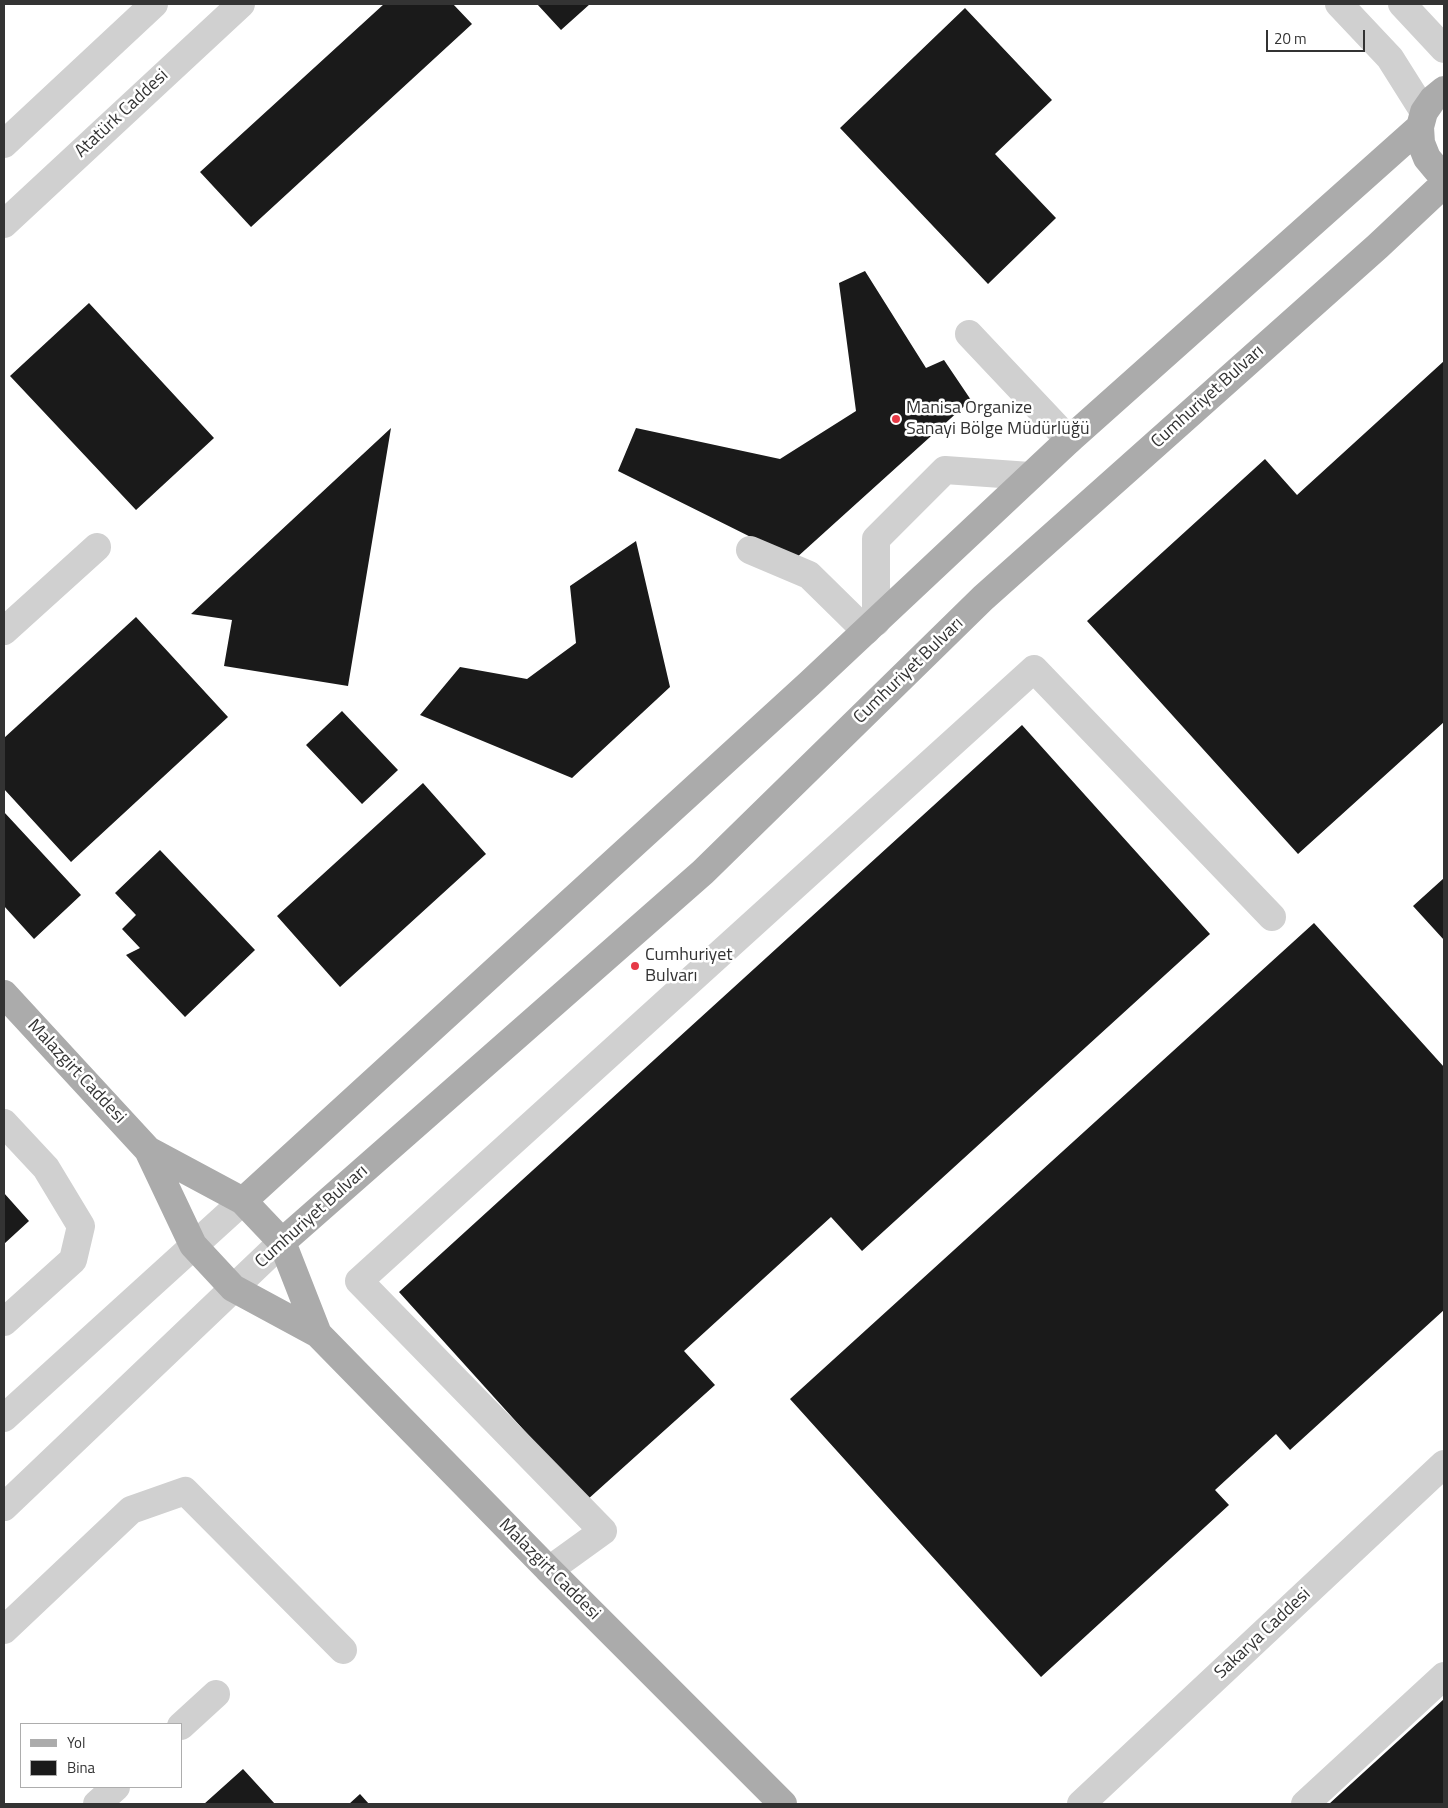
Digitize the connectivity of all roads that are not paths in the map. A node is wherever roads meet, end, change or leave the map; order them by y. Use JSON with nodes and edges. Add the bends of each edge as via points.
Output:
{"nodes":[{"id":1,"x":154,"y":4,"type":"edge"},
{"id":2,"x":241,"y":4,"type":"edge"},
{"id":3,"x":1339,"y":4,"type":"edge"},
{"id":4,"x":1402,"y":4,"type":"edge"},
{"id":5,"x":1444,"y":48,"type":"edge"},
{"id":6,"x":1444,"y":90,"type":"edge"},
{"id":7,"x":1422,"y":119,"type":"junction"},
{"id":8,"x":4,"y":144,"type":"edge"},
{"id":9,"x":1444,"y":174,"type":"edge"},
{"id":10,"x":1444,"y":184,"type":"edge"},
{"id":11,"x":4,"y":224,"type":"edge"},
{"id":12,"x":969,"y":334,"type":"dead end"},
{"id":13,"x":1069,"y":440,"type":"junction"},
{"id":14,"x":1030,"y":476,"type":"junction"},
{"id":15,"x":97,"y":547,"type":"dead end"},
{"id":16,"x":750,"y":550,"type":"dead end"},
{"id":17,"x":871,"y":626,"type":"junction"},
{"id":18,"x":4,"y":631,"type":"edge"},
{"id":19,"x":1272,"y":917,"type":"dead end"},
{"id":20,"x":4,"y":994,"type":"edge"},
{"id":21,"x":4,"y":1123,"type":"edge"},
{"id":22,"x":148,"y":1150,"type":"junction"},
{"id":23,"x":243,"y":1201,"type":"junction"},
{"id":24,"x":282,"y":1242,"type":"junction"},
{"id":25,"x":193,"y":1244,"type":"junction"},
{"id":26,"x":233,"y":1288,"type":"junction"},
{"id":27,"x":4,"y":1322,"type":"edge"},
{"id":28,"x":318,"y":1334,"type":"junction"},
{"id":29,"x":4,"y":1418,"type":"edge"},
{"id":30,"x":1444,"y":1464,"type":"edge"},
{"id":31,"x":4,"y":1507,"type":"edge"},
{"id":32,"x":549,"y":1570,"type":"junction"},
{"id":33,"x":4,"y":1630,"type":"edge"},
{"id":34,"x":343,"y":1650,"type":"dead end"},
{"id":35,"x":1444,"y":1676,"type":"edge"},
{"id":36,"x":216,"y":1694,"type":"dead end"},
{"id":37,"x":182,"y":1725,"type":"edge"},
{"id":38,"x":115,"y":1788,"type":"edge"},
{"id":39,"x":97,"y":1804,"type":"edge"},
{"id":40,"x":783,"y":1804,"type":"edge"},
{"id":41,"x":1081,"y":1804,"type":"edge"},
{"id":42,"x":1304,"y":1804,"type":"edge"}],
"edges":[{"from":1,"to":8,"type":"street"},
{"from":2,"to":11,"type":"street","name":"Atatürk Caddesi"},
{"from":3,"to":7,"type":"street","via":[[1390,58]]},
{"from":4,"to":5,"type":"street"},
{"from":6,"to":7,"type":"main road","via":[[1433,99]]},
{"from":7,"to":9,"type":"main road","via":[[1421,143],[1427,158]]},
{"from":7,"to":13,"type":"main road"},
{"from":10,"to":24,"type":"main road","name":"Cumhuriyet Bulvarı","via":[[983,598],[703,872]]},
{"from":12,"to":13,"type":"street"},
{"from":13,"to":14,"type":"main road"},
{"from":14,"to":17,"type":"main road"},
{"from":14,"to":17,"type":"street","via":[[945,470],[876,539]]},
{"from":15,"to":18,"type":"street"},
{"from":16,"to":17,"type":"street","via":[[809,575]]},
{"from":17,"to":23,"type":"main road"},
{"from":19,"to":32,"type":"street","via":[[1034,669],[359,1282],[603,1531]]},
{"from":20,"to":22,"type":"main road","name":"Malazgirt Caddesi"},
{"from":21,"to":27,"type":"street","via":[[46,1168],[81,1226],[73,1260]]},
{"from":22,"to":23,"type":"main road"},
{"from":22,"to":25,"type":"main road"},
{"from":23,"to":24,"type":"main road"},
{"from":23,"to":25,"type":"street"},
{"from":24,"to":26,"type":"street","name":"Cumhuriyet Bulvarı"},
{"from":24,"to":28,"type":"main road"},
{"from":25,"to":26,"type":"main road"},
{"from":25,"to":29,"type":"street"},
{"from":26,"to":28,"type":"main road"},
{"from":26,"to":31,"type":"street","name":"Cumhuriyet Bulvarı"},
{"from":28,"to":32,"type":"main road","name":"Malazgirt Caddesi"},
{"from":30,"to":41,"type":"street","name":"Sakarya Caddesi"},
{"from":32,"to":40,"type":"main road","name":"Malazgirt Caddesi"},
{"from":33,"to":34,"type":"street","via":[[132,1510],[185,1491]]},
{"from":35,"to":42,"type":"street"},
{"from":36,"to":37,"type":"street"},
{"from":38,"to":39,"type":"street"}]}
